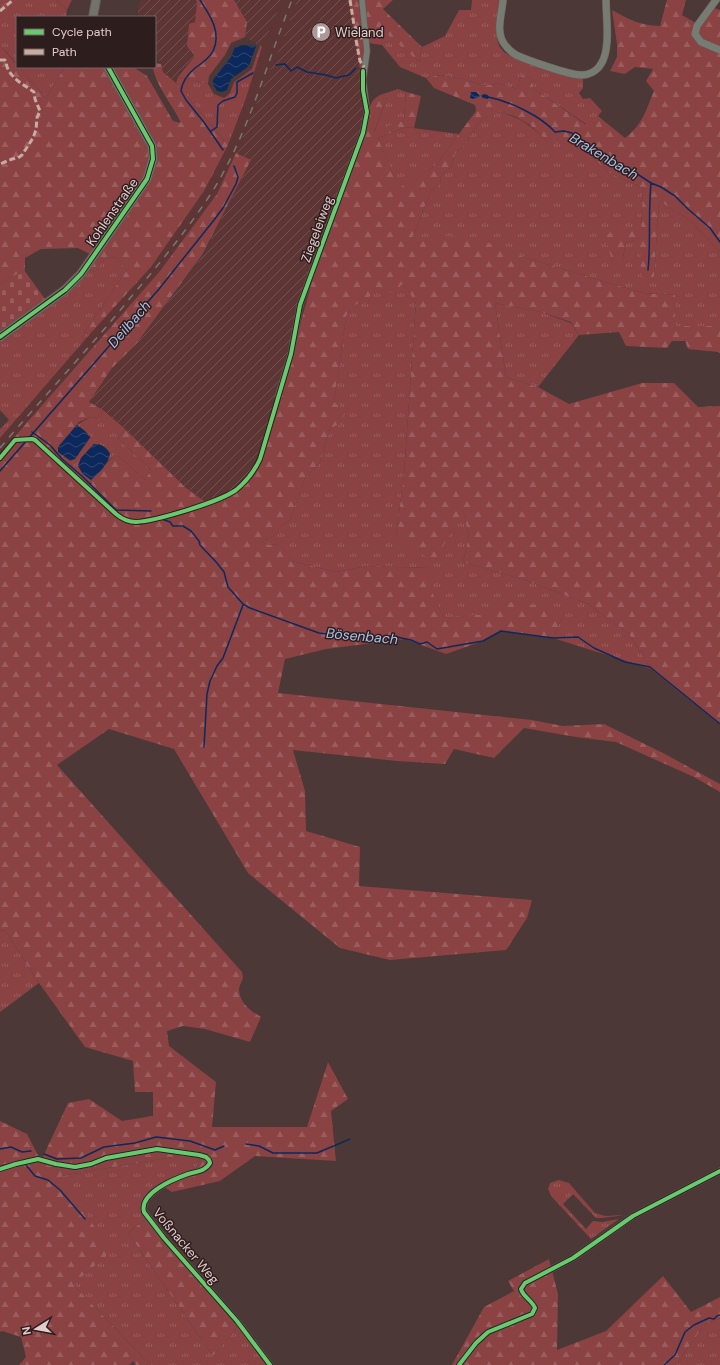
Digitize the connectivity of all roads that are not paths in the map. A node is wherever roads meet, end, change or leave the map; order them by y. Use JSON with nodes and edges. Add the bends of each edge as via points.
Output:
{"nodes":[{"id":1,"x":96,"y":0,"type":"edge"},
{"id":2,"x":362,"y":0,"type":"edge"},
{"id":3,"x":503,"y":0,"type":"edge"},
{"id":4,"x":606,"y":0,"type":"edge"},
{"id":5,"x":716,"y":0,"type":"edge"},
{"id":6,"x":93,"y":16,"type":"edge"},
{"id":7,"x":720,"y":50,"type":"edge"},
{"id":8,"x":109,"y":68,"type":"edge"},
{"id":9,"x":0,"y":337,"type":"edge"},
{"id":10,"x":278,"y":398,"type":"dead end"},
{"id":11,"x":0,"y":1170,"type":"edge"},
{"id":12,"x":720,"y":1171,"type":"edge"},
{"id":13,"x":270,"y":1365,"type":"edge"},
{"id":14,"x":460,"y":1365,"type":"edge"}],
"edges":[{"from":1,"to":6,"type":"main road"},
{"from":2,"to":10,"type":"street","name":"Ziegeleiweg","via":[[367,51],[363,80],[367,112],[363,133],[300,305],[291,354]]},
{"from":3,"to":4,"type":"street","via":[[500,33],[504,44],[511,52],[581,75],[594,71],[604,59],[607,34]]},
{"from":5,"to":7,"type":"street","via":[[697,26],[695,34],[701,42]]},
{"from":8,"to":9,"type":"main road","name":"Kohlenstraße","via":[[152,146],[153,160],[147,179],[81,274],[65,290]]},
{"from":11,"to":13,"type":"street","name":"Voßnacker Weg","via":[[38,1159],[75,1167],[106,1158],[157,1149],[206,1157],[210,1163],[205,1169],[186,1175],[152,1193],[144,1201],[144,1212],[237,1321]]},
{"from":12,"to":14,"type":"street","via":[[630,1218],[581,1253],[525,1283],[521,1289],[534,1304],[532,1314],[488,1332],[476,1343]]}]}
